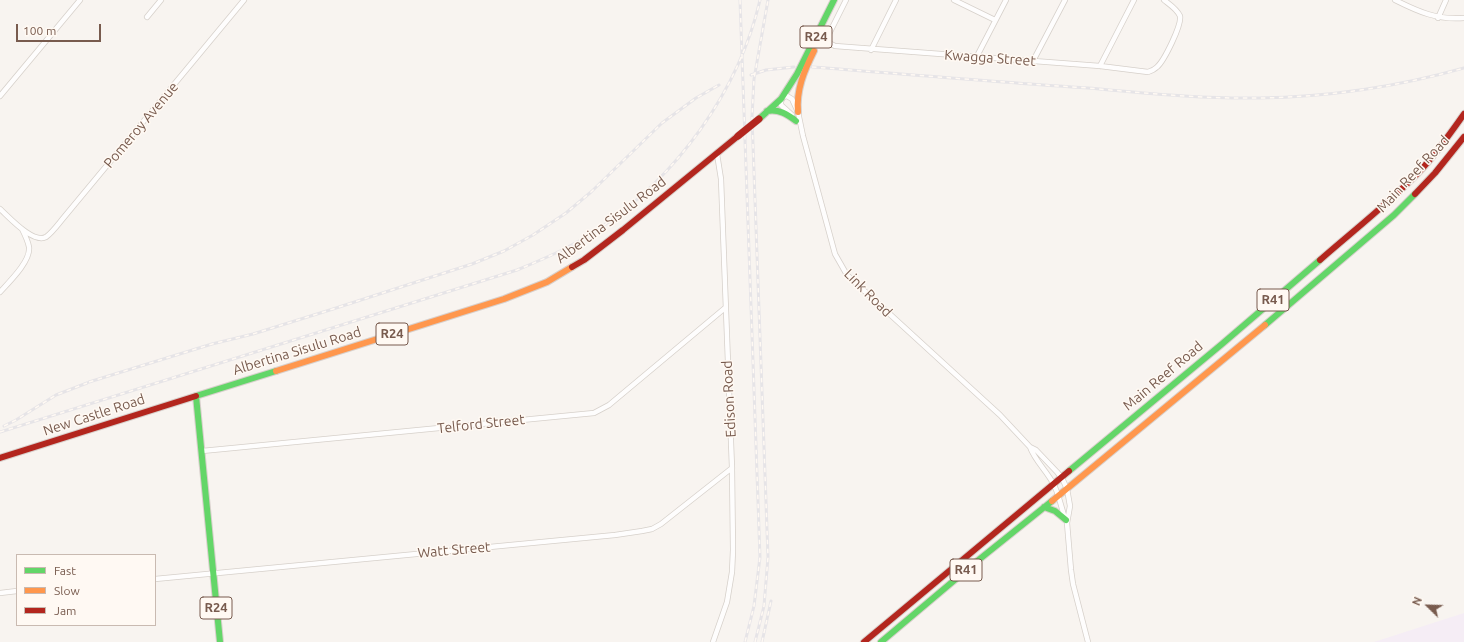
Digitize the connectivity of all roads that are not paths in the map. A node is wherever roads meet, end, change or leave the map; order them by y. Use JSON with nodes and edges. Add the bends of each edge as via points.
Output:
{"nodes":[{"id":1,"x":80,"y":0,"type":"edge"},
{"id":2,"x":161,"y":0,"type":"edge"},
{"id":3,"x":244,"y":0,"type":"edge"},
{"id":4,"x":834,"y":0,"type":"edge"},
{"id":5,"x":846,"y":0,"type":"edge"},
{"id":6,"x":896,"y":0,"type":"edge"},
{"id":7,"x":954,"y":0,"type":"edge"},
{"id":8,"x":1006,"y":0,"type":"edge"},
{"id":9,"x":1065,"y":0,"type":"edge"},
{"id":10,"x":1134,"y":0,"type":"edge"},
{"id":11,"x":1164,"y":0,"type":"edge"},
{"id":12,"x":1395,"y":0,"type":"edge"},
{"id":13,"x":1446,"y":0,"type":"edge"},
{"id":14,"x":147,"y":17,"type":"dead end"},
{"id":15,"x":825,"y":17,"type":"junction"},
{"id":16,"x":1438,"y":18,"type":"junction"},
{"id":17,"x":1464,"y":18,"type":"edge"},
{"id":18,"x":995,"y":20,"type":"junction"},
{"id":19,"x":871,"y":50,"type":"junction"},
{"id":20,"x":976,"y":58,"type":"junction"},
{"id":21,"x":1033,"y":61,"type":"junction"},
{"id":22,"x":1100,"y":66,"type":"junction"},
{"id":23,"x":0,"y":96,"type":"edge"},
{"id":24,"x":781,"y":98,"type":"junction"},
{"id":25,"x":767,"y":112,"type":"junction"},
{"id":26,"x":798,"y":112,"type":"junction"},
{"id":27,"x":1464,"y":114,"type":"edge"},
{"id":28,"x":796,"y":121,"type":"junction"},
{"id":29,"x":803,"y":136,"type":"junction"},
{"id":30,"x":1464,"y":137,"type":"edge"},
{"id":31,"x":717,"y":154,"type":"junction"},
{"id":32,"x":0,"y":209,"type":"edge"},
{"id":33,"x":22,"y":228,"type":"junction"},
{"id":34,"x":0,"y":292,"type":"edge"},
{"id":35,"x":1279,"y":295,"type":"junction"},
{"id":36,"x":1288,"y":305,"type":"junction"},
{"id":37,"x":725,"y":308,"type":"junction"},
{"id":38,"x":1256,"y":314,"type":"junction"},
{"id":39,"x":1265,"y":325,"type":"junction"},
{"id":40,"x":196,"y":396,"type":"junction"},
{"id":41,"x":1030,"y":447,"type":"junction"},
{"id":42,"x":202,"y":452,"type":"junction"},
{"id":43,"x":0,"y":458,"type":"edge"},
{"id":44,"x":732,"y":468,"type":"junction"},
{"id":45,"x":1062,"y":478,"type":"junction"},
{"id":46,"x":1054,"y":485,"type":"junction"},
{"id":47,"x":1068,"y":489,"type":"junction"},
{"id":48,"x":1059,"y":496,"type":"junction"},
{"id":49,"x":1044,"y":507,"type":"junction"},
{"id":50,"x":1066,"y":521,"type":"junction"},
{"id":51,"x":213,"y":573,"type":"junction"},
{"id":52,"x":156,"y":579,"type":"edge"},
{"id":53,"x":16,"y":591,"type":"edge"},
{"id":54,"x":0,"y":593,"type":"edge"},
{"id":55,"x":220,"y":642,"type":"edge"},
{"id":56,"x":713,"y":642,"type":"edge"},
{"id":57,"x":864,"y":642,"type":"edge"},
{"id":58,"x":881,"y":642,"type":"edge"},
{"id":59,"x":1088,"y":642,"type":"edge"}],
"edges":[{"from":1,"to":23,"type":"street"},
{"from":2,"to":14,"type":"street"},
{"from":3,"to":33,"type":"street","name":"Pomeroy Avenue","via":[[51,232],[37,238]]},
{"from":4,"to":15,"type":"main road","name":"Albertina Sisulu Road","number":"R24"},
{"from":5,"to":19,"type":"street","name":"Kwagga Street","via":[[827,41],[832,45]]},
{"from":6,"to":19,"type":"street"},
{"from":7,"to":18,"type":"street"},
{"from":8,"to":18,"type":"street"},
{"from":9,"to":21,"type":"street"},
{"from":10,"to":22,"type":"street"},
{"from":11,"to":22,"type":"street","name":"Kwagga Street","via":[[1178,12],[1180,21],[1160,64],[1148,72]]},
{"from":12,"to":16,"type":"street"},
{"from":13,"to":16,"type":"street"},
{"from":15,"to":24,"type":"main road","name":"Albertina Sisulu Road","number":"R24","via":[[797,74]]},
{"from":15,"to":26,"type":"main road","via":[[799,85]]},
{"from":16,"to":17,"type":"street"},
{"from":18,"to":20,"type":"street"},
{"from":19,"to":20,"type":"street","name":"Kwagga Street"},
{"from":20,"to":21,"type":"street","name":"Kwagga Street"},
{"from":21,"to":22,"type":"street","name":"Kwagga Street"},
{"from":24,"to":25,"type":"main road","name":"Albertina Sisulu Road","number":"R24"},
{"from":24,"to":26,"type":"street","name":"Link Road","via":[[792,98]]},
{"from":24,"to":28,"type":"street","via":[[781,105]]},
{"from":25,"to":28,"type":"main road","via":[[775,110],[788,114]]},
{"from":25,"to":31,"type":"main road","name":"Albertina Sisulu Road","number":"R24","bridge":true},
{"from":26,"to":29,"type":"street","name":"Link Road"},
{"from":27,"to":35,"type":"main road","name":"Main Reef Road","number":"R41","via":[[1419,172]]},
{"from":28,"to":29,"type":"street"},
{"from":29,"to":41,"type":"street","name":"Link Road","via":[[835,254],[847,275],[1000,415]]},
{"from":30,"to":36,"type":"main road","name":"Main Reef Road","number":"R41","via":[[1435,173],[1394,215]]},
{"from":31,"to":37,"type":"street","name":"Edison Road","via":[[721,179]]},
{"from":31,"to":40,"type":"main road","name":"Albertina Sisulu Road","number":"R24","via":[[600,248],[570,269],[533,288]]},
{"from":32,"to":33,"type":"street"},
{"from":33,"to":34,"type":"street","via":[[29,256]]},
{"from":35,"to":36,"type":"main road"},
{"from":35,"to":38,"type":"main road","name":"Main Reef Road","number":"R41"},
{"from":36,"to":39,"type":"main road","name":"Main Reef Road","number":"R41"},
{"from":37,"to":42,"type":"street","name":"Telford Street","via":[[609,405],[594,413]]},
{"from":37,"to":44,"type":"street","name":"Edison Road"},
{"from":38,"to":39,"type":"main road"},
{"from":38,"to":45,"type":"main road","name":"Main Reef Road","number":"R41"},
{"from":39,"to":47,"type":"main road","name":"Main Reef Road","number":"R41"},
{"from":40,"to":42,"type":"main road","number":"R24"},
{"from":40,"to":43,"type":"main road","name":"New Castle Road"},
{"from":41,"to":45,"type":"street","name":"Link Road"},
{"from":41,"to":46,"type":"street","name":"Link Road"},
{"from":42,"to":51,"type":"main road","number":"R24"},
{"from":44,"to":51,"type":"street","name":"Watt Street","via":[[652,529],[615,535]]},
{"from":44,"to":56,"type":"street","name":"Edison Road","via":[[732,572],[728,602]]},
{"from":45,"to":46,"type":"main road","name":"Main Reef Road","number":"R41"},
{"from":45,"to":47,"type":"street","name":"Link Road"},
{"from":46,"to":48,"type":"street","name":"Link Road"},
{"from":46,"to":57,"type":"main road","name":"Main Reef Road","number":"R41"},
{"from":47,"to":48,"type":"main road","name":"Main Reef Road","number":"R41"},
{"from":47,"to":50,"type":"street","via":[[1070,506]]},
{"from":48,"to":49,"type":"main road","name":"Main Reef Road","number":"R41"},
{"from":48,"to":50,"type":"street","name":"Link Road"},
{"from":49,"to":50,"type":"main road","via":[[1055,511]]},
{"from":49,"to":58,"type":"main road","name":"Main Reef Road","number":"R41"},
{"from":50,"to":59,"type":"street","via":[[1073,584]]},
{"from":51,"to":52,"type":"street","name":"Watt Street"},
{"from":51,"to":55,"type":"main road","number":"R24"},
{"from":53,"to":54,"type":"street"}]}
